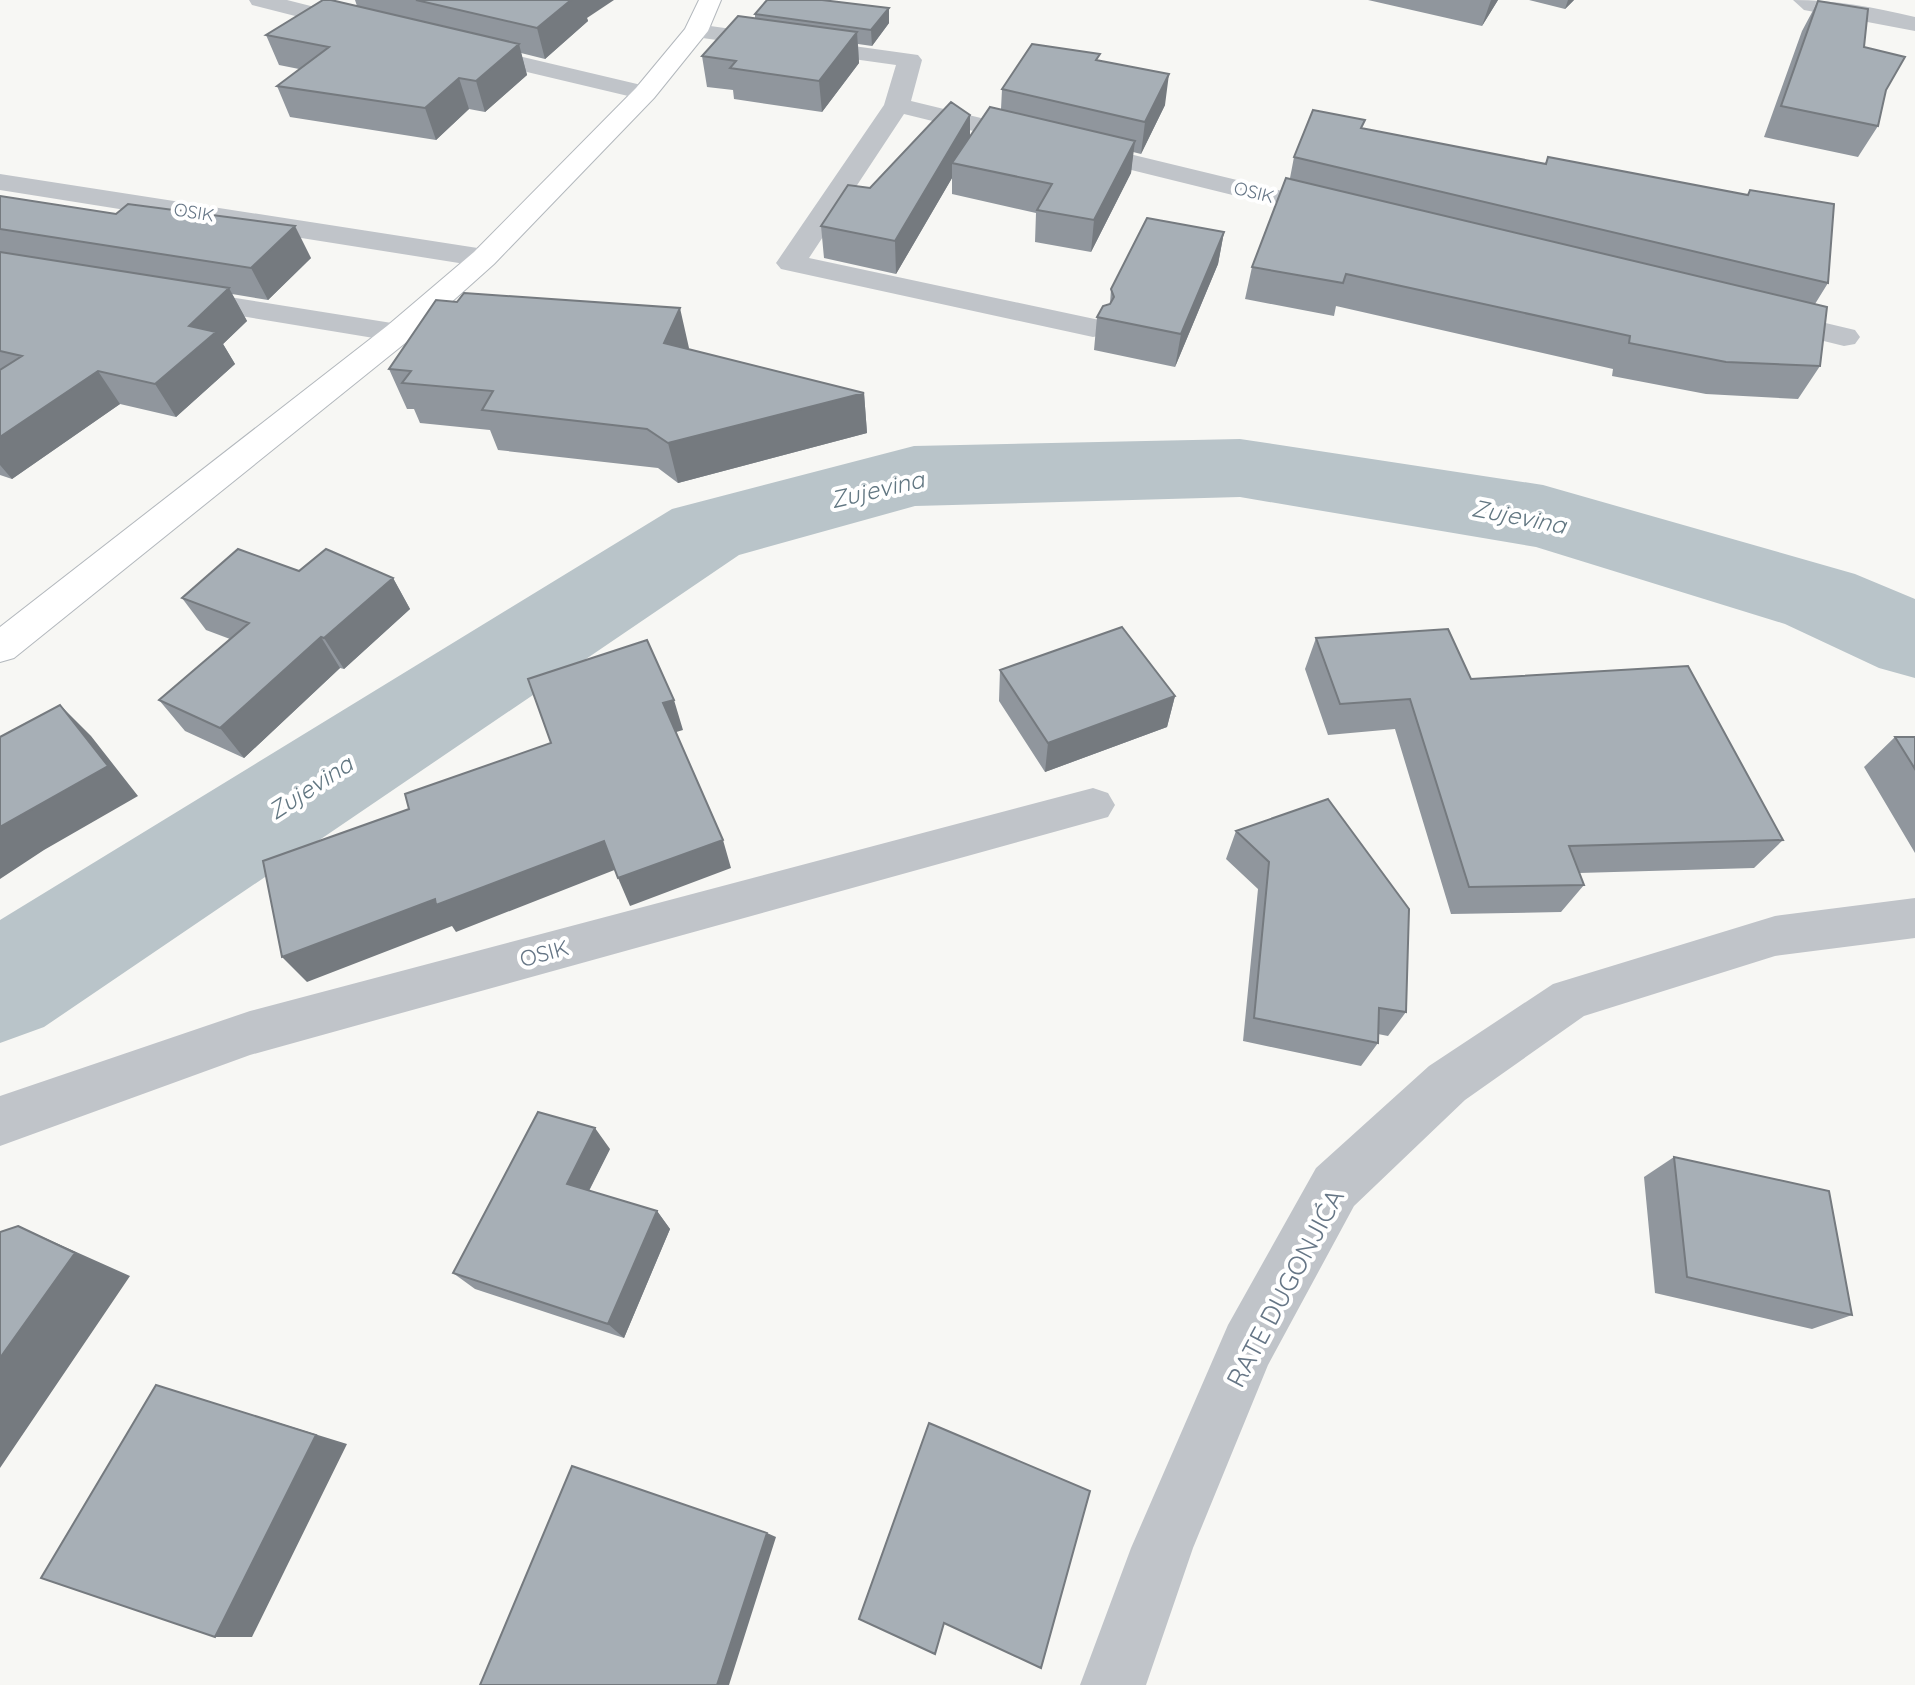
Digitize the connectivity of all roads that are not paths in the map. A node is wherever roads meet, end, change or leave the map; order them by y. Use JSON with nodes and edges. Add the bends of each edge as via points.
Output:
{"nodes":[{"id":1,"x":260,"y":0,"type":"edge"},
{"id":2,"x":710,"y":0,"type":"edge"},
{"id":3,"x":1788,"y":0,"type":"edge"},
{"id":4,"x":1808,"y":2,"type":"edge"},
{"id":5,"x":1915,"y":24,"type":"edge"},
{"id":6,"x":696,"y":31,"type":"junction"},
{"id":7,"x":391,"y":33,"type":"edge"},
{"id":8,"x":451,"y":47,"type":"edge"},
{"id":9,"x":645,"y":93,"type":"junction"},
{"id":10,"x":897,"y":105,"type":"junction"},
{"id":11,"x":0,"y":182,"type":"edge"},
{"id":12,"x":1356,"y":217,"type":"edge"},
{"id":13,"x":484,"y":258,"type":"junction"},
{"id":14,"x":153,"y":293,"type":"edge"},
{"id":15,"x":1737,"y":311,"type":"edge"},
{"id":16,"x":1093,"y":328,"type":"dead end"},
{"id":17,"x":398,"y":333,"type":"junction"},
{"id":18,"x":1844,"y":337,"type":"dead end"},
{"id":19,"x":0,"y":648,"type":"edge"},
{"id":20,"x":1093,"y":805,"type":"dead end"},
{"id":21,"x":1915,"y":918,"type":"edge"},
{"id":22,"x":0,"y":1121,"type":"edge"},
{"id":23,"x":1113,"y":1685,"type":"edge"}],
"edges":[{"from":1,"to":7,"type":"street"},
{"from":2,"to":6,"type":"main road"},
{"from":3,"to":4,"type":"street"},
{"from":4,"to":5,"type":"street"},
{"from":6,"to":9,"type":"main road"},
{"from":6,"to":10,"type":"street","via":[[910,60]]},
{"from":8,"to":9,"type":"street"},
{"from":9,"to":13,"type":"main road"},
{"from":10,"to":12,"type":"street","name":"OSIK"},
{"from":10,"to":16,"type":"street","via":[[791,263]]},
{"from":11,"to":13,"type":"street","name":"OSIK"},
{"from":13,"to":17,"type":"main road"},
{"from":14,"to":17,"type":"street"},
{"from":15,"to":18,"type":"street"},
{"from":17,"to":19,"type":"main road"},
{"from":20,"to":22,"type":"street","name":"OSIK","via":[[250,1033]]},
{"from":21,"to":23,"type":"street","name":"RATE DUGONJIĆA","via":[[1775,936],[1570,999],[1447,1083],[1335,1187],[1248,1345],[1162,1548]]}]}
